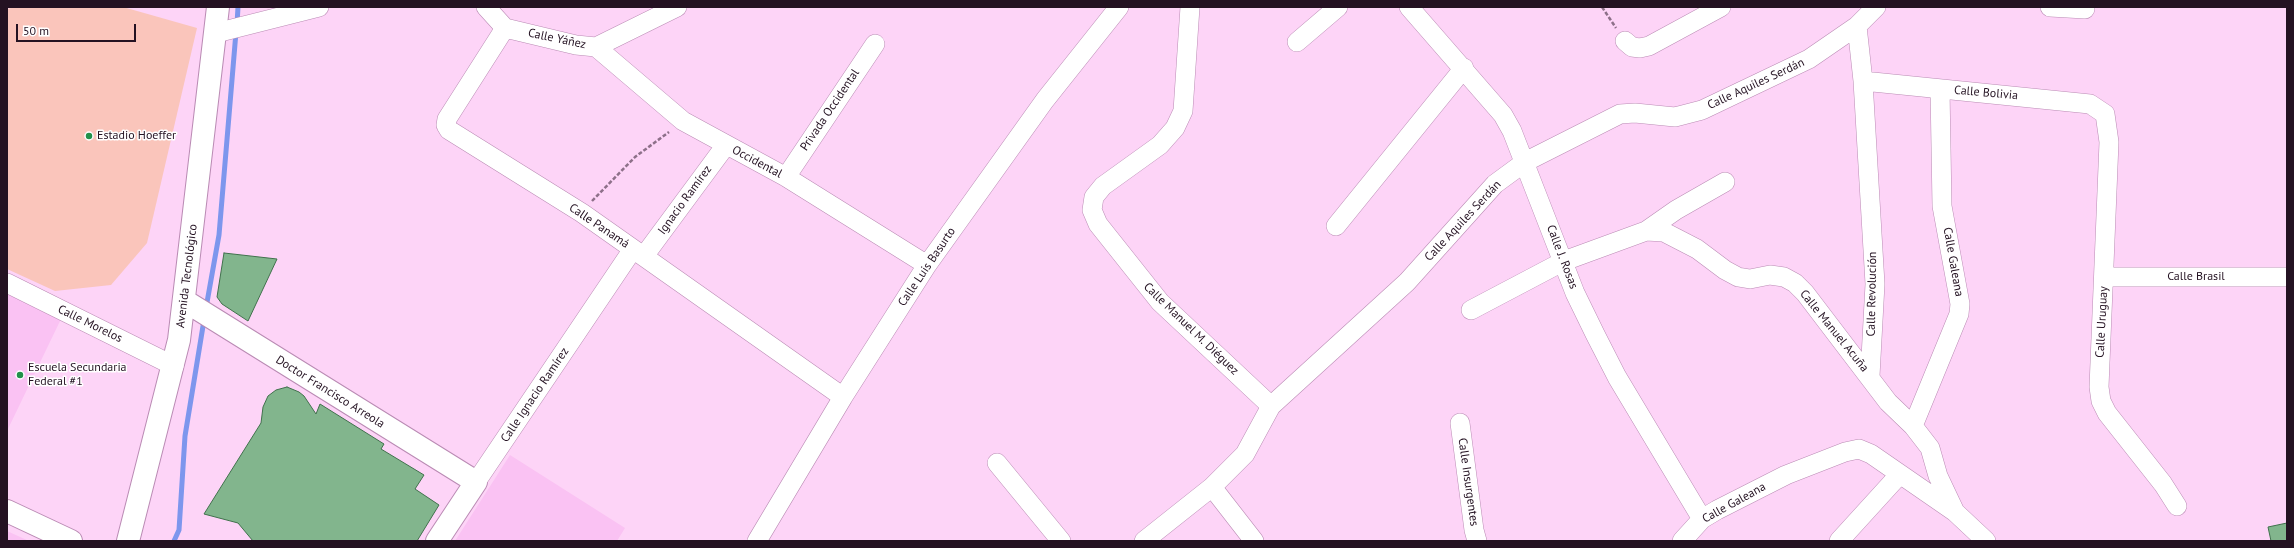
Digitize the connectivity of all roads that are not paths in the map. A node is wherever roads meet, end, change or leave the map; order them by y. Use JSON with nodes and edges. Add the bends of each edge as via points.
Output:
{"nodes":[{"id":1,"x":218,"y":7,"type":"edge"},
{"id":2,"x":319,"y":7,"type":"edge"},
{"id":3,"x":486,"y":7,"type":"edge"},
{"id":4,"x":677,"y":7,"type":"edge"},
{"id":5,"x":1119,"y":7,"type":"edge"},
{"id":6,"x":1190,"y":7,"type":"edge"},
{"id":7,"x":1338,"y":7,"type":"edge"},
{"id":8,"x":1410,"y":7,"type":"edge"},
{"id":9,"x":1721,"y":7,"type":"edge"},
{"id":10,"x":1876,"y":7,"type":"edge"},
{"id":11,"x":2050,"y":7,"type":"edge"},
{"id":12,"x":2085,"y":9,"type":"dead end"},
{"id":13,"x":1857,"y":26,"type":"junction"},
{"id":14,"x":505,"y":28,"type":"junction"},
{"id":15,"x":216,"y":33,"type":"junction"},
{"id":16,"x":1625,"y":41,"type":"road end"},
{"id":17,"x":1297,"y":42,"type":"dead end"},
{"id":18,"x":875,"y":44,"type":"dead end"},
{"id":19,"x":596,"y":47,"type":"junction"},
{"id":20,"x":1464,"y":68,"type":"junction"},
{"id":21,"x":1863,"y":81,"type":"junction"},
{"id":22,"x":1940,"y":89,"type":"junction"},
{"id":23,"x":2105,"y":114,"type":"joint"},
{"id":24,"x":726,"y":145,"type":"junction"},
{"id":25,"x":1525,"y":162,"type":"junction"},
{"id":26,"x":786,"y":177,"type":"junction"},
{"id":27,"x":1725,"y":182,"type":"dead end"},
{"id":28,"x":1336,"y":226,"type":"dead end"},
{"id":29,"x":1646,"y":231,"type":"junction"},
{"id":30,"x":639,"y":252,"type":"junction"},
{"id":31,"x":1564,"y":262,"type":"junction"},
{"id":32,"x":927,"y":265,"type":"junction"},
{"id":33,"x":2287,"y":276,"type":"edge"},
{"id":34,"x":2105,"y":277,"type":"junction"},
{"id":35,"x":7,"y":283,"type":"edge"},
{"id":36,"x":185,"y":301,"type":"junction"},
{"id":37,"x":1471,"y":310,"type":"dead end"},
{"id":38,"x":174,"y":366,"type":"junction"},
{"id":39,"x":1870,"y":376,"type":"junction"},
{"id":40,"x":844,"y":397,"type":"junction"},
{"id":41,"x":1271,"y":406,"type":"junction"},
{"id":42,"x":1460,"y":423,"type":"dead end"},
{"id":43,"x":1913,"y":426,"type":"junction"},
{"id":44,"x":997,"y":463,"type":"dead end"},
{"id":45,"x":1900,"y":474,"type":"junction"},
{"id":46,"x":476,"y":482,"type":"junction"},
{"id":47,"x":1212,"y":487,"type":"junction"},
{"id":48,"x":2177,"y":506,"type":"dead end"},
{"id":49,"x":7,"y":511,"type":"edge"},
{"id":50,"x":1955,"y":512,"type":"junction"},
{"id":51,"x":1702,"y":519,"type":"junction"},
{"id":52,"x":71,"y":541,"type":"edge"},
{"id":53,"x":128,"y":541,"type":"edge"},
{"id":54,"x":437,"y":541,"type":"edge"},
{"id":55,"x":757,"y":541,"type":"edge"},
{"id":56,"x":1061,"y":541,"type":"edge"},
{"id":57,"x":1144,"y":541,"type":"edge"},
{"id":58,"x":1254,"y":541,"type":"edge"},
{"id":59,"x":1477,"y":541,"type":"edge"},
{"id":60,"x":1682,"y":541,"type":"edge"},
{"id":61,"x":1839,"y":541,"type":"edge"},
{"id":62,"x":1986,"y":541,"type":"edge"}],
"edges":[{"from":1,"to":15,"type":"main road","name":"Avenida Tecnológico"},
{"from":2,"to":15,"type":"street"},
{"from":3,"to":14,"type":"street"},
{"from":4,"to":19,"type":"street","name":"Calle Yáñez"},
{"from":5,"to":32,"type":"street","name":"Calle Luis Basurto","via":[[1045,100]]},
{"from":6,"to":41,"type":"street","name":"Calle Manuel M. Diéguez","via":[[1183,110],[1175,128],[1160,145],[1103,186],[1094,197],[1092,210],[1098,224],[1160,302]]},
{"from":7,"to":17,"type":"street"},
{"from":8,"to":20,"type":"street","name":"Calle J. Rosas"},
{"from":9,"to":16,"type":"street","via":[[1649,46],[1632,47]]},
{"from":10,"to":13,"type":"street","name":"Calle Aquiles Serdán"},
{"from":11,"to":12,"type":"street"},
{"from":13,"to":21,"type":"street","name":"Calle Revolución"},
{"from":13,"to":25,"type":"street","name":"Calle Aquiles Serdán","via":[[1809,58],[1702,110],[1675,117],[1620,114]]},
{"from":14,"to":19,"type":"street","name":"Calle Yáñez","via":[[576,45]]},
{"from":14,"to":30,"type":"street","name":"Calle Panamá","via":[[447,119],[446,125],[449,130],[582,213]]},
{"from":15,"to":36,"type":"main road","name":"Avenida Tecnológico"},
{"from":18,"to":26,"type":"street","name":"Privada Occidental"},
{"from":19,"to":24,"type":"street","name":"Occidental","via":[[683,121]]},
{"from":20,"to":25,"type":"street","name":"Calle J. Rosas","via":[[1504,115]]},
{"from":20,"to":28,"type":"street"},
{"from":21,"to":22,"type":"street","name":"Calle Bolivia"},
{"from":21,"to":39,"type":"street","name":"Calle Revolución","via":[[1875,284]]},
{"from":22,"to":23,"type":"street","name":"Calle Bolivia","via":[[2090,104]]},
{"from":22,"to":43,"type":"street","name":"Calle Galeana","via":[[1942,197],[1960,304]]},
{"from":23,"to":34,"type":"street","name":"Calle Uruguay","via":[[2110,142]]},
{"from":24,"to":26,"type":"street","name":"Occidental"},
{"from":24,"to":30,"type":"street","name":"Ignacio Ramírez"},
{"from":25,"to":31,"type":"street","name":"Calle J. Rosas"},
{"from":25,"to":41,"type":"street","name":"Calle Aquiles Serdán","via":[[1494,184],[1407,282]]},
{"from":26,"to":32,"type":"street","name":"Occidental"},
{"from":27,"to":29,"type":"street","name":"Calle Manuel Acuña","via":[[1676,210]]},
{"from":29,"to":31,"type":"street","name":"Calle Manuel Acuña"},
{"from":29,"to":39,"type":"street","name":"Calle Manuel Acuña","via":[[1664,232],[1697,249],[1725,270],[1738,276],[1750,279],[1770,275],[1784,277],[1795,283]]},
{"from":30,"to":40,"type":"street","name":"Calle Panamá"},
{"from":30,"to":46,"type":"street","name":"Calle Ignacio Ramírez"},
{"from":31,"to":37,"type":"street","name":"Calle Manuel Acuña"},
{"from":31,"to":51,"type":"street","name":"Calle J. Rosas","via":[[1588,320],[1617,377]]},
{"from":32,"to":40,"type":"street","name":"Calle Luis Basurto"},
{"from":33,"to":34,"type":"street","name":"Calle Brasil"},
{"from":34,"to":48,"type":"street","name":"Calle Uruguay","via":[[2099,386],[2101,401],[2107,413],[2163,484]]},
{"from":35,"to":38,"type":"street","name":"Calle Morelos"},
{"from":36,"to":38,"type":"main road","name":"Avenida Tecnológico"},
{"from":36,"to":46,"type":"main road","name":"Doctor Francisco Arreola"},
{"from":38,"to":53,"type":"main road","name":"Avenida Tecnológico"},
{"from":39,"to":43,"type":"street","via":[[1888,402]]},
{"from":40,"to":55,"type":"street","name":"Calle Luis Basurto"},
{"from":41,"to":47,"type":"street","name":"Calle Aquiles Serdán","via":[[1245,454]]},
{"from":42,"to":59,"type":"street","name":"Calle Insurgentes"},
{"from":43,"to":50,"type":"street","via":[[1930,448],[1938,476]]},
{"from":44,"to":56,"type":"street"},
{"from":45,"to":50,"type":"street"},
{"from":45,"to":51,"type":"street","name":"Calle Galeana","via":[[1872,454],[1859,449],[1845,452],[1786,475]]},
{"from":45,"to":61,"type":"street"},
{"from":46,"to":54,"type":"main road","name":"Calle Ignacio Ramírez"},
{"from":47,"to":57,"type":"street","name":"Calle Aquiles Serdán"},
{"from":47,"to":58,"type":"street"},
{"from":49,"to":52,"type":"main road"},
{"from":50,"to":62,"type":"street"},
{"from":51,"to":60,"type":"street","name":"Calle Galeana"}]}
